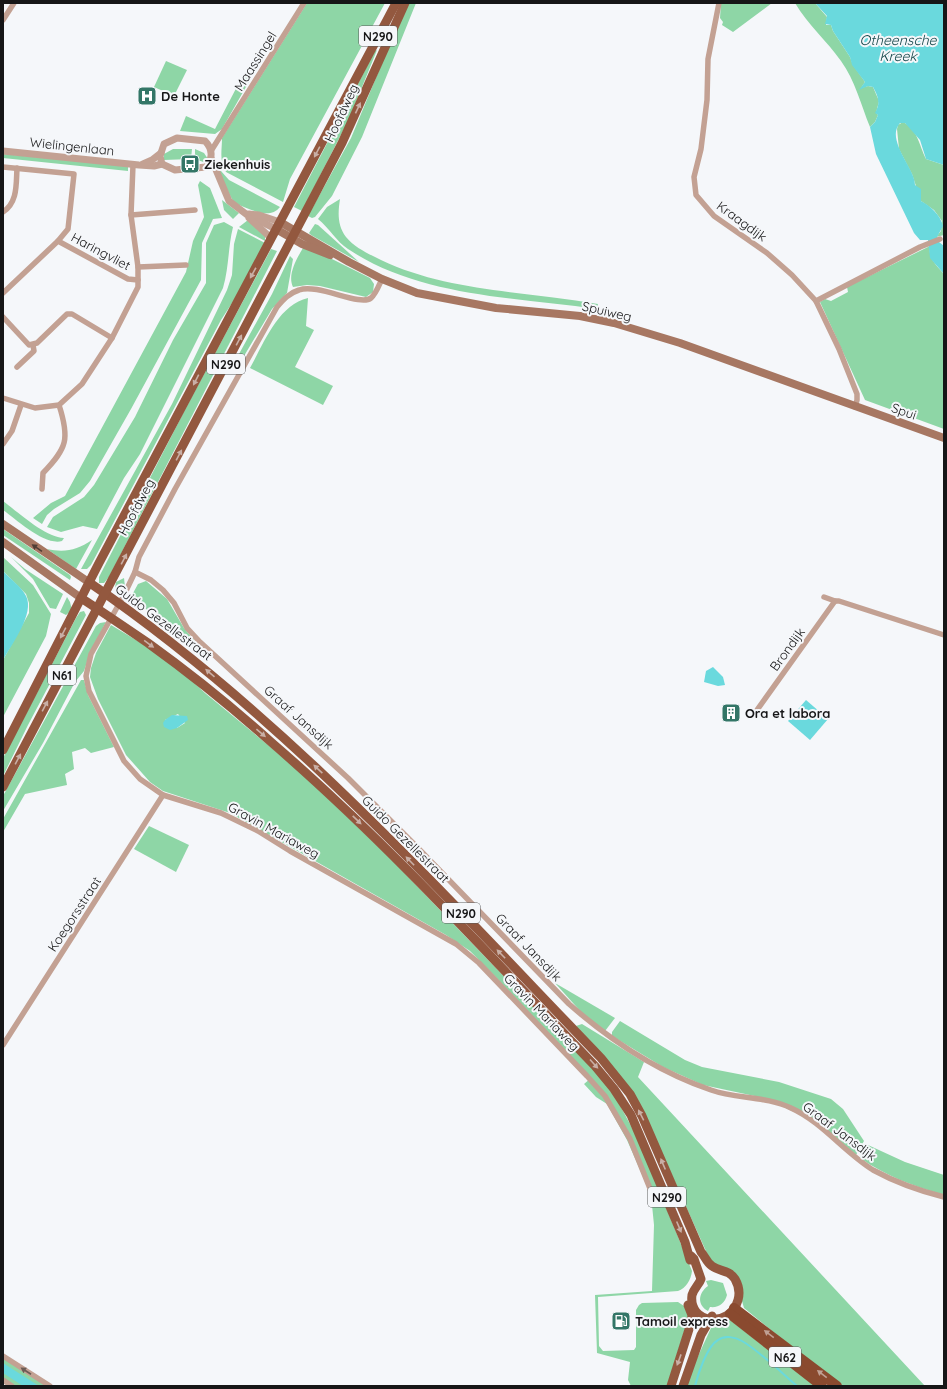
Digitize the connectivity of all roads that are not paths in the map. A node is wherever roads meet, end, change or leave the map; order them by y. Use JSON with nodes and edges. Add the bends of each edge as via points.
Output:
{"nodes":[{"id":1,"x":14,"y":3,"type":"edge"},
{"id":2,"x":304,"y":3,"type":"edge"},
{"id":3,"x":396,"y":3,"type":"edge"},
{"id":4,"x":404,"y":3,"type":"edge"},
{"id":5,"x":719,"y":3,"type":"edge"},
{"id":6,"x":3,"y":20,"type":"edge"},
{"id":7,"x":225,"y":130,"type":"junction"},
{"id":8,"x":205,"y":141,"type":"junction"},
{"id":9,"x":3,"y":151,"type":"edge"},
{"id":10,"x":161,"y":153,"type":"junction"},
{"id":11,"x":211,"y":154,"type":"junction"},
{"id":12,"x":162,"y":164,"type":"junction"},
{"id":13,"x":136,"y":165,"type":"junction"},
{"id":14,"x":3,"y":167,"type":"edge"},
{"id":15,"x":17,"y":168,"type":"junction"},
{"id":16,"x":206,"y":168,"type":"junction"},
{"id":17,"x":220,"y":182,"type":"junction"},
{"id":18,"x":195,"y":210,"type":"dead end"},
{"id":19,"x":3,"y":212,"type":"edge"},
{"id":20,"x":131,"y":214,"type":"junction"},
{"id":21,"x":246,"y":214,"type":"junction"},
{"id":22,"x":278,"y":226,"type":"junction"},
{"id":23,"x":294,"y":235,"type":"junction"},
{"id":24,"x":271,"y":238,"type":"junction"},
{"id":25,"x":940,"y":239,"type":"dead end"},
{"id":26,"x":58,"y":240,"type":"junction"},
{"id":27,"x":186,"y":265,"type":"dead end"},
{"id":28,"x":138,"y":267,"type":"junction"},
{"id":29,"x":382,"y":279,"type":"junction"},
{"id":30,"x":138,"y":280,"type":"junction"},
{"id":31,"x":3,"y":293,"type":"edge"},
{"id":32,"x":816,"y":301,"type":"junction"},
{"id":33,"x":3,"y":317,"type":"edge"},
{"id":34,"x":112,"y":338,"type":"junction"},
{"id":35,"x":33,"y":345,"type":"junction"},
{"id":36,"x":17,"y":367,"type":"dead end"},
{"id":37,"x":3,"y":398,"type":"edge"},
{"id":38,"x":22,"y":404,"type":"junction"},
{"id":39,"x":59,"y":405,"type":"junction"},
{"id":40,"x":855,"y":407,"type":"junction"},
{"id":41,"x":944,"y":438,"type":"edge"},
{"id":42,"x":3,"y":444,"type":"edge"},
{"id":43,"x":42,"y":489,"type":"dead end"},
{"id":44,"x":3,"y":524,"type":"edge"},
{"id":45,"x":3,"y":542,"type":"edge"},
{"id":46,"x":135,"y":572,"type":"junction"},
{"id":47,"x":90,"y":583,"type":"junction"},
{"id":48,"x":106,"y":594,"type":"junction"},
{"id":49,"x":824,"y":596,"type":"dead end"},
{"id":50,"x":82,"y":598,"type":"junction"},
{"id":51,"x":835,"y":601,"type":"junction"},
{"id":52,"x":119,"y":604,"type":"junction"},
{"id":53,"x":97,"y":609,"type":"junction"},
{"id":54,"x":111,"y":619,"type":"junction"},
{"id":55,"x":944,"y":636,"type":"edge"},
{"id":56,"x":757,"y":710,"type":"dead end"},
{"id":57,"x":3,"y":750,"type":"edge"},
{"id":58,"x":3,"y":787,"type":"edge"},
{"id":59,"x":163,"y":795,"type":"junction"},
{"id":60,"x":3,"y":1045,"type":"edge"},
{"id":61,"x":653,"y":1196,"type":"dead end"},
{"id":62,"x":944,"y":1197,"type":"edge"},
{"id":63,"x":712,"y":1270,"type":"junction"},
{"id":64,"x":699,"y":1277,"type":"junction"},
{"id":65,"x":733,"y":1307,"type":"junction"},
{"id":66,"x":695,"y":1314,"type":"junction"},
{"id":67,"x":711,"y":1319,"type":"junction"},
{"id":68,"x":3,"y":1356,"type":"edge"},
{"id":69,"x":4,"y":1383,"type":"edge"},
{"id":70,"x":12,"y":1386,"type":"edge"},
{"id":71,"x":50,"y":1386,"type":"edge"},
{"id":72,"x":671,"y":1386,"type":"edge"},
{"id":73,"x":684,"y":1386,"type":"edge"},
{"id":74,"x":822,"y":1386,"type":"edge"},
{"id":75,"x":837,"y":1386,"type":"edge"}],
"edges":[{"from":1,"to":6,"type":"street"},
{"from":2,"to":7,"type":"street","name":"Maassingel"},
{"from":3,"to":22,"type":"main road","name":"Hoofdweg","number":"N290","one_way":true},
{"from":23,"to":4,"type":"main road","name":"Hoofdweg","number":"N290","one_way":true,"via":[[342,143]]},
{"from":5,"to":32,"type":"street","name":"Kraagdijk","via":[[708,59],[707,100],[694,177],[696,195],[714,216],[767,253]]},
{"from":7,"to":8,"type":"street","via":[[215,138]]},
{"from":7,"to":11,"type":"street"},
{"from":8,"to":10,"type":"street","via":[[177,138],[164,144]]},
{"from":8,"to":11,"type":"street"},
{"from":9,"to":13,"type":"street","name":"Wielingenlaan"},
{"from":10,"to":12,"type":"street"},
{"from":10,"to":13,"type":"street","via":[[152,160]]},
{"from":11,"to":16,"type":"street"},
{"from":11,"to":17,"type":"street"},
{"from":12,"to":13,"type":"street","name":"Wielingenlaan"},
{"from":12,"to":16,"type":"street","via":[[175,170]]},
{"from":13,"to":20,"type":"street"},
{"from":14,"to":15,"type":"street"},
{"from":15,"to":19,"type":"street","via":[[15,196]]},
{"from":15,"to":26,"type":"street","via":[[74,174],[68,229]]},
{"from":16,"to":17,"type":"street"},
{"from":17,"to":21,"type":"street","via":[[229,202]]},
{"from":18,"to":20,"type":"street"},
{"from":20,"to":28,"type":"street"},
{"from":21,"to":22,"type":"street","via":[[260,215]]},
{"from":21,"to":24,"type":"street"},
{"from":22,"to":23,"type":"main road"},
{"from":22,"to":24,"type":"main road","name":"Hoofdweg","number":"N290"},
{"from":23,"to":29,"type":"main road","name":"Spuiweg"},
{"from":48,"to":23,"type":"main road","name":"Hoofdweg","number":"N290","one_way":true},
{"from":24,"to":47,"type":"main road","name":"Hoofdweg","number":"N290","one_way":true},
{"from":25,"to":32,"type":"street"},
{"from":26,"to":30,"type":"street","name":"Haringvliet","via":[[128,279]]},
{"from":26,"to":31,"type":"street","name":"Haringvliet"},
{"from":27,"to":28,"type":"street"},
{"from":28,"to":30,"type":"street"},
{"from":29,"to":40,"type":"main road","name":"Spuiweg","via":[[417,293],[452,300],[496,308],[580,316],[614,324],[680,343]]},
{"from":29,"to":46,"type":"street","name":"Gravin Mariaweg","via":[[372,297],[364,301],[308,288],[299,289],[288,295],[277,307],[175,489],[139,557]]},
{"from":30,"to":34,"type":"street","via":[[138,287]]},
{"from":32,"to":40,"type":"street","name":"Kraagdijk","via":[[857,394]]},
{"from":33,"to":35,"type":"street","via":[[29,345]]},
{"from":34,"to":35,"type":"street","via":[[72,314],[67,314]]},
{"from":34,"to":39,"type":"street","via":[[82,384]]},
{"from":35,"to":36,"type":"street","via":[[34,351]]},
{"from":37,"to":38,"type":"street"},
{"from":38,"to":39,"type":"street","via":[[35,408]]},
{"from":38,"to":42,"type":"street","via":[[12,431]]},
{"from":39,"to":43,"type":"street","via":[[64,427],[63,445],[59,456],[43,473]]},
{"from":40,"to":41,"type":"main road","name":"Spui"},
{"from":47,"to":44,"type":"main road","name":"Guido Gezellestraat","one_way":true},
{"from":45,"to":50,"type":"main road","name":"Guido Gezellestraat"},
{"from":46,"to":52,"type":"street","name":"Gravin Mariaweg"},
{"from":46,"to":62,"type":"street","name":"Graaf Jansdijk","via":[[163,590],[174,603],[187,628],[200,642],[348,778],[569,1004],[596,1028],[644,1060],[712,1091],[790,1107],[810,1119],[873,1169],[901,1183]]},
{"from":47,"to":48,"type":"main road","name":"Guido Gezellestraat","number":"N290"},
{"from":47,"to":50,"type":"main road","name":"Hoofdweg","number":"N290"},
{"from":48,"to":52,"type":"main road","name":"Guido Gezellestraat","number":"N290"},
{"from":48,"to":53,"type":"main road","name":"Hoofdweg","number":"N61"},
{"from":49,"to":51,"type":"street"},
{"from":50,"to":53,"type":"main road","name":"Guido Gezellestraat","number":"N290"},
{"from":50,"to":57,"type":"main road","name":"Hoofdweg","number":"N61","one_way":true},
{"from":51,"to":55,"type":"street"},
{"from":51,"to":56,"type":"street","name":"Brondijk"},
{"from":52,"to":54,"type":"street","name":"Gravin Mariaweg"},
{"from":63,"to":52,"type":"main road","name":"Guido Gezellestraat","number":"N290","one_way":true,"via":[[700,1252],[642,1116],[630,1094],[602,1058],[342,792],[199,664]]},
{"from":53,"to":54,"type":"main road","name":"Guido Gezellestraat","number":"N290"},
{"from":58,"to":53,"type":"main road","name":"Hoofdweg","number":"N61","one_way":true},
{"from":54,"to":59,"type":"street","name":"Gravin Mariaweg","via":[[91,654],[87,667],[89,691],[124,761],[140,779]]},
{"from":54,"to":64,"type":"main road","name":"Guido Gezellestraat","number":"N290","one_way":true,"via":[[188,673],[324,789],[595,1066],[614,1089],[648,1152]]},
{"from":59,"to":60,"type":"street","name":"Koegorsstraat"},
{"from":59,"to":61,"type":"street","name":"Gravin Mariaweg","via":[[222,813],[258,831],[456,944],[479,963],[605,1096],[630,1139]]},
{"from":63,"to":64,"type":"main road"},
{"from":63,"to":65,"type":"main road","number":"N290","via":[[726,1271],[734,1279],[739,1291]]},
{"from":64,"to":66,"type":"main road","via":[[688,1290]]},
{"from":65,"to":67,"type":"main road","via":[[724,1318]]},
{"from":65,"to":74,"type":"highway","number":"N62"},
{"from":75,"to":65,"type":"highway","number":"N62","one_way":true},
{"from":66,"to":67,"type":"main road"},
{"from":66,"to":72,"type":"main road","one_way":true},
{"from":67,"to":73,"type":"main road"},
{"from":71,"to":68,"type":"street","one_way":true},
{"from":69,"to":70,"type":"street"}]}
